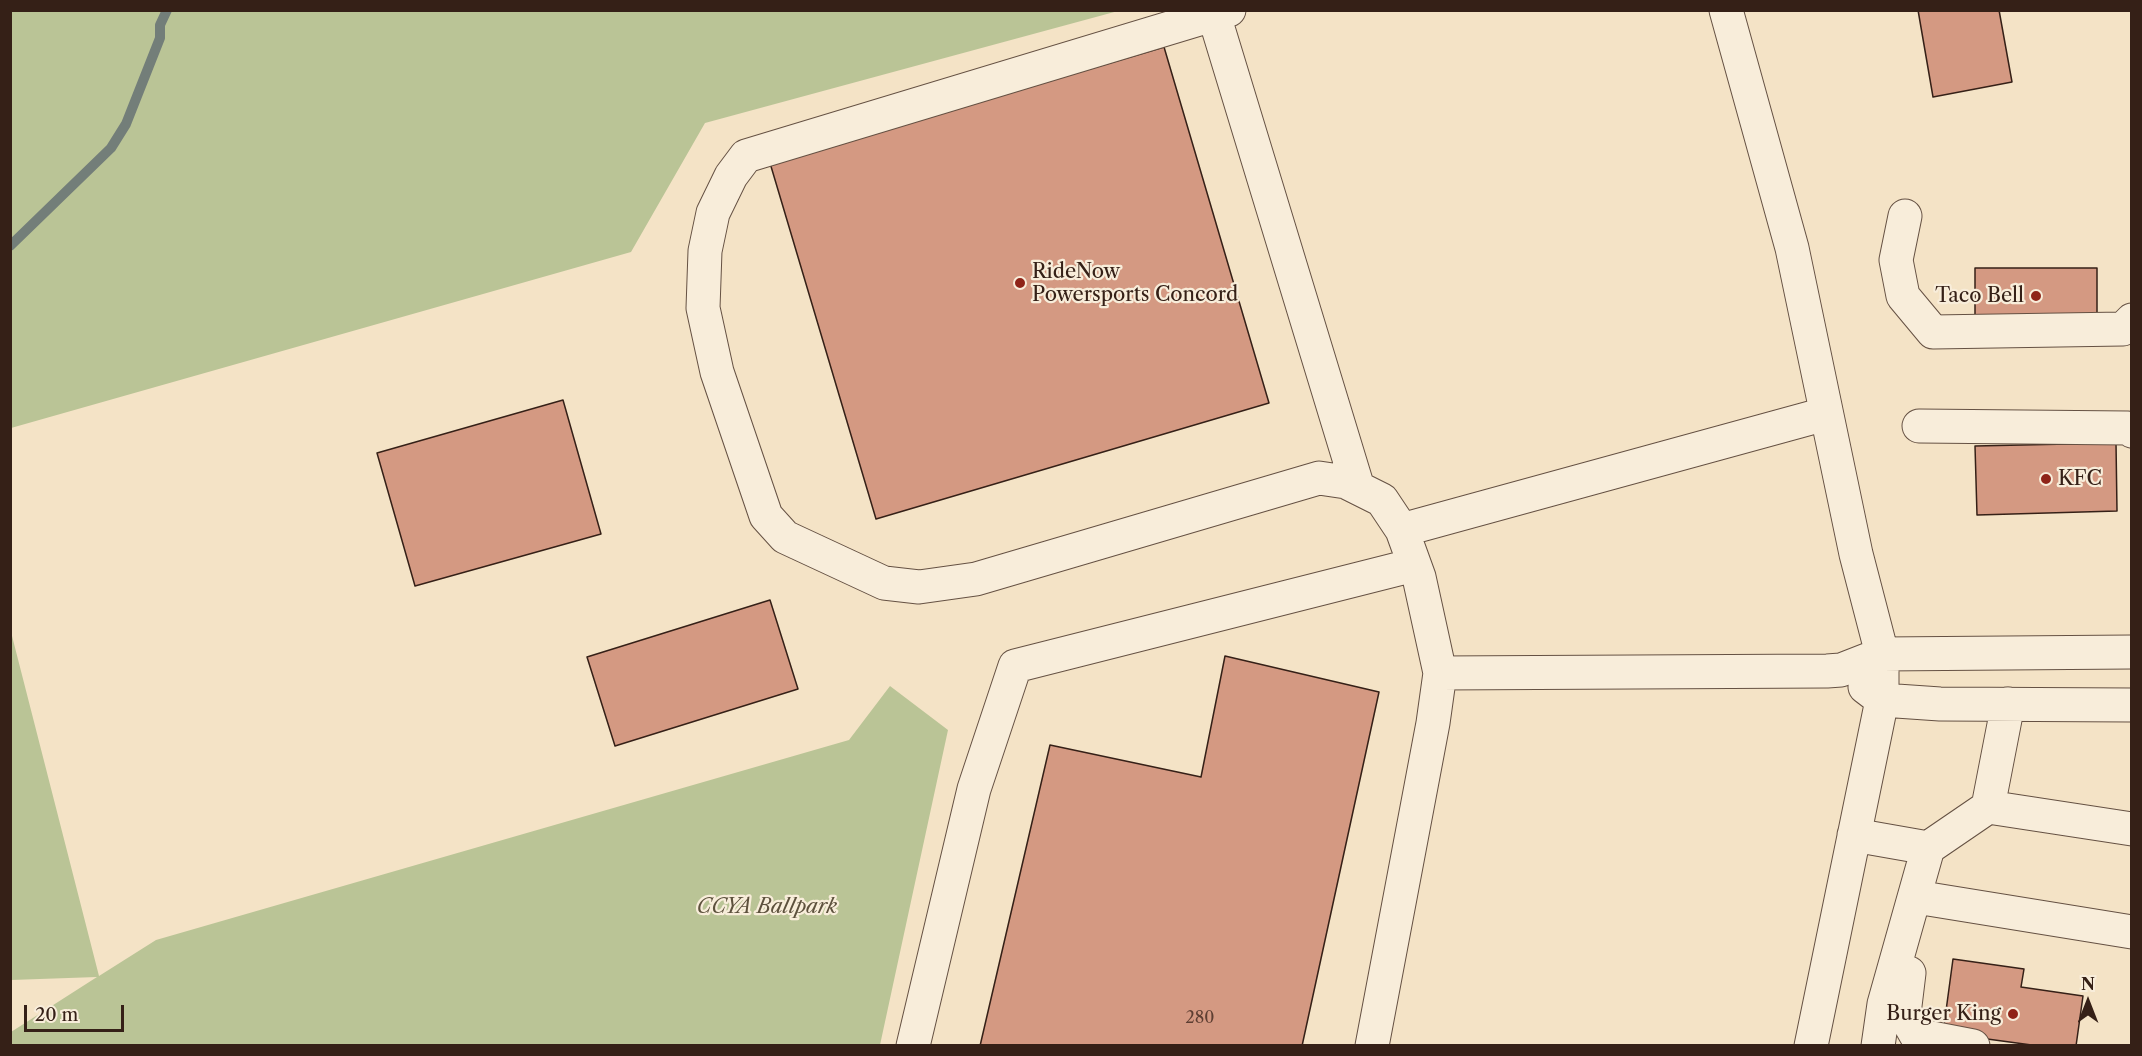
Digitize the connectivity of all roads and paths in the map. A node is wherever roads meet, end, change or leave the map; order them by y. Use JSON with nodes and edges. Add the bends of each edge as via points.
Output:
{"nodes":[{"id":1,"x":1726,"y":10,"type":"edge"},
{"id":2,"x":1222,"y":13,"type":"edge"},
{"id":3,"x":1905,"y":216,"type":"dead end"},
{"id":4,"x":2132,"y":321,"type":"edge"},
{"id":5,"x":1826,"y":414,"type":"junction"},
{"id":6,"x":1919,"y":426,"type":"dead end"},
{"id":7,"x":2132,"y":431,"type":"edge"},
{"id":8,"x":1358,"y":488,"type":"junction"},
{"id":9,"x":1402,"y":530,"type":"junction"},
{"id":10,"x":1414,"y":564,"type":"junction"},
{"id":11,"x":2132,"y":652,"type":"edge"},
{"id":12,"x":1882,"y":654,"type":"junction"},
{"id":13,"x":1841,"y":670,"type":"junction"},
{"id":14,"x":1440,"y":674,"type":"junction"},
{"id":15,"x":1882,"y":700,"type":"junction"},
{"id":16,"x":2008,"y":704,"type":"junction"},
{"id":17,"x":2132,"y":705,"type":"edge"},
{"id":18,"x":1988,"y":807,"type":"junction"},
{"id":19,"x":2132,"y":829,"type":"edge"},
{"id":20,"x":1854,"y":836,"type":"junction"},
{"id":21,"x":1928,"y":848,"type":"junction"},
{"id":22,"x":1913,"y":905,"type":"junction"},
{"id":23,"x":2132,"y":932,"type":"edge"},
{"id":24,"x":914,"y":1046,"type":"edge"},
{"id":25,"x":1372,"y":1046,"type":"edge"},
{"id":26,"x":1811,"y":1046,"type":"edge"},
{"id":27,"x":1878,"y":1046,"type":"edge"},
{"id":28,"x":1973,"y":1046,"type":"edge"}],
"edges":[{"from":1,"to":5,"type":"lane","via":[[1792,248]]},
{"from":2,"to":8,"type":"lane"},
{"from":2,"to":8,"type":"lane","via":[[746,156],[713,213],[705,251],[703,308],[717,372],[766,516],[784,537],[884,583],[918,587],[976,579],[1319,478]]},
{"from":3,"to":4,"type":"lane","via":[[1896,260],[1903,296],[1933,332],[2123,329]]},
{"from":5,"to":9,"type":"lane"},
{"from":5,"to":12,"type":"lane"},
{"from":6,"to":7,"type":"lane"},
{"from":8,"to":9,"type":"lane","via":[[1382,500]]},
{"from":9,"to":10,"type":"lane"},
{"from":10,"to":14,"type":"lane"},
{"from":10,"to":24,"type":"lane","via":[[1015,666],[974,789]]},
{"from":11,"to":12,"type":"lane"},
{"from":12,"to":13,"type":"lane"},
{"from":12,"to":15,"type":"lane"},
{"from":13,"to":14,"type":"lane"},
{"from":13,"to":15,"type":"lane"},
{"from":14,"to":25,"type":"lane"},
{"from":15,"to":16,"type":"lane"},
{"from":15,"to":20,"type":"lane"},
{"from":16,"to":17,"type":"lane"},
{"from":16,"to":18,"type":"lane"},
{"from":18,"to":19,"type":"lane"},
{"from":18,"to":21,"type":"lane"},
{"from":20,"to":21,"type":"lane"},
{"from":20,"to":26,"type":"lane"},
{"from":21,"to":22,"type":"lane"},
{"from":22,"to":23,"type":"lane"},
{"from":22,"to":27,"type":"lane","via":[[1884,1004]]},
{"from":22,"to":28,"type":"lane","via":[[1917,935],[1904,1014],[1917,1035]]}]}
